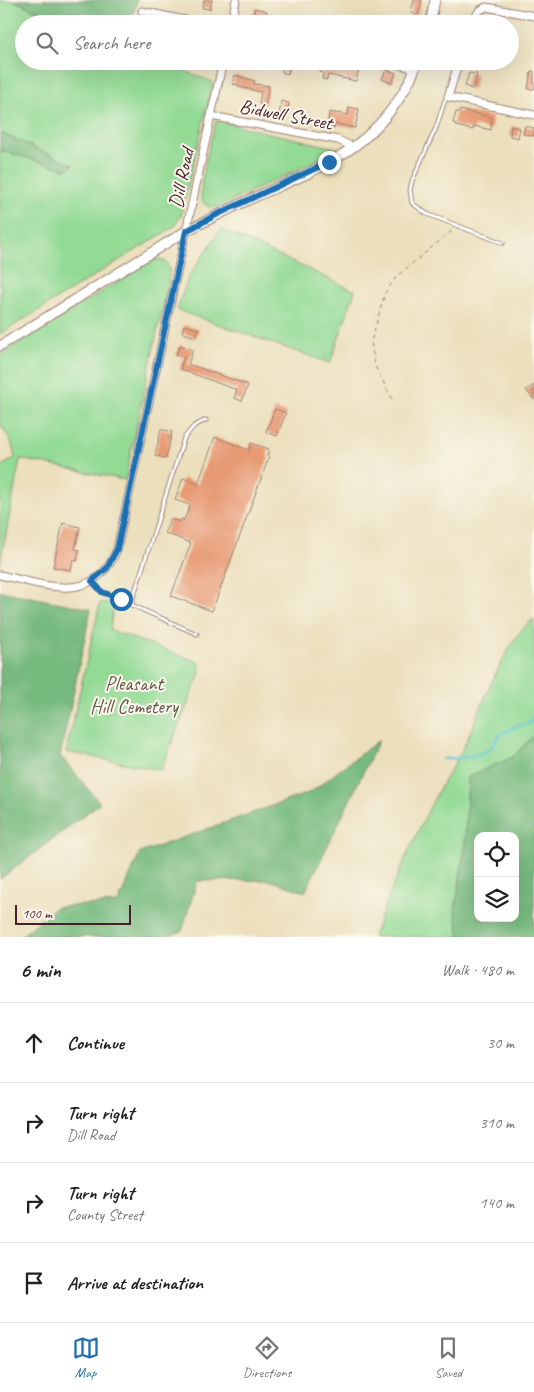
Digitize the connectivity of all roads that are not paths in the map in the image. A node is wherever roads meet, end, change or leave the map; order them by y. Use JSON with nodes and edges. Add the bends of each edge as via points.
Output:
{"nodes":[{"id":1,"x":236,"y":0,"type":"edge"},
{"id":2,"x":435,"y":0,"type":"edge"},
{"id":3,"x":142,"y":11,"type":"dead end"},
{"id":4,"x":161,"y":15,"type":"edge"},
{"id":5,"x":233,"y":15,"type":"edge"},
{"id":6,"x":432,"y":15,"type":"edge"},
{"id":7,"x":477,"y":15,"type":"edge"},
{"id":8,"x":534,"y":16,"type":"edge"},
{"id":9,"x":221,"y":70,"type":"edge"},
{"id":10,"x":414,"y":70,"type":"edge"},
{"id":11,"x":456,"y":70,"type":"edge"},
{"id":12,"x":448,"y":97,"type":"junction"},
{"id":13,"x":534,"y":115,"type":"edge"},
{"id":14,"x":211,"y":116,"type":"junction"},
{"id":15,"x":354,"y":147,"type":"junction"},
{"id":16,"x":186,"y":231,"type":"junction"},
{"id":17,"x":503,"y":243,"type":"dead end"},
{"id":18,"x":0,"y":346,"type":"edge"},
{"id":19,"x":206,"y":420,"type":"dead end"},
{"id":20,"x":0,"y":575,"type":"edge"},
{"id":21,"x":92,"y":581,"type":"junction"},
{"id":22,"x":131,"y":604,"type":"junction"},
{"id":23,"x":196,"y":634,"type":"dead end"}],
"edges":[{"from":1,"to":5,"type":"street"},
{"from":2,"to":6,"type":"street"},
{"from":3,"to":4,"type":"street"},
{"from":7,"to":8,"type":"street","via":[[486,7]]},
{"from":9,"to":14,"type":"street","name":"Dill Road"},
{"from":10,"to":15,"type":"street","via":[[403,93],[383,119]]},
{"from":11,"to":12,"type":"street"},
{"from":12,"to":13,"type":"street"},
{"from":12,"to":17,"type":"lane","via":[[412,181],[410,198],[427,214]]},
{"from":14,"to":15,"type":"street","name":"Bidwell Street","via":[[338,140]]},
{"from":14,"to":16,"type":"street","name":"Dill Road"},
{"from":15,"to":16,"type":"street"},
{"from":16,"to":18,"type":"street"},
{"from":16,"to":21,"type":"street","name":"Dill Road","via":[[117,549],[107,568]]},
{"from":19,"to":22,"type":"lane","via":[[194,426],[184,438]]},
{"from":20,"to":21,"type":"street","via":[[56,587],[78,586]]},
{"from":21,"to":22,"type":"lane","via":[[102,592]]},
{"from":22,"to":23,"type":"lane"}]}
